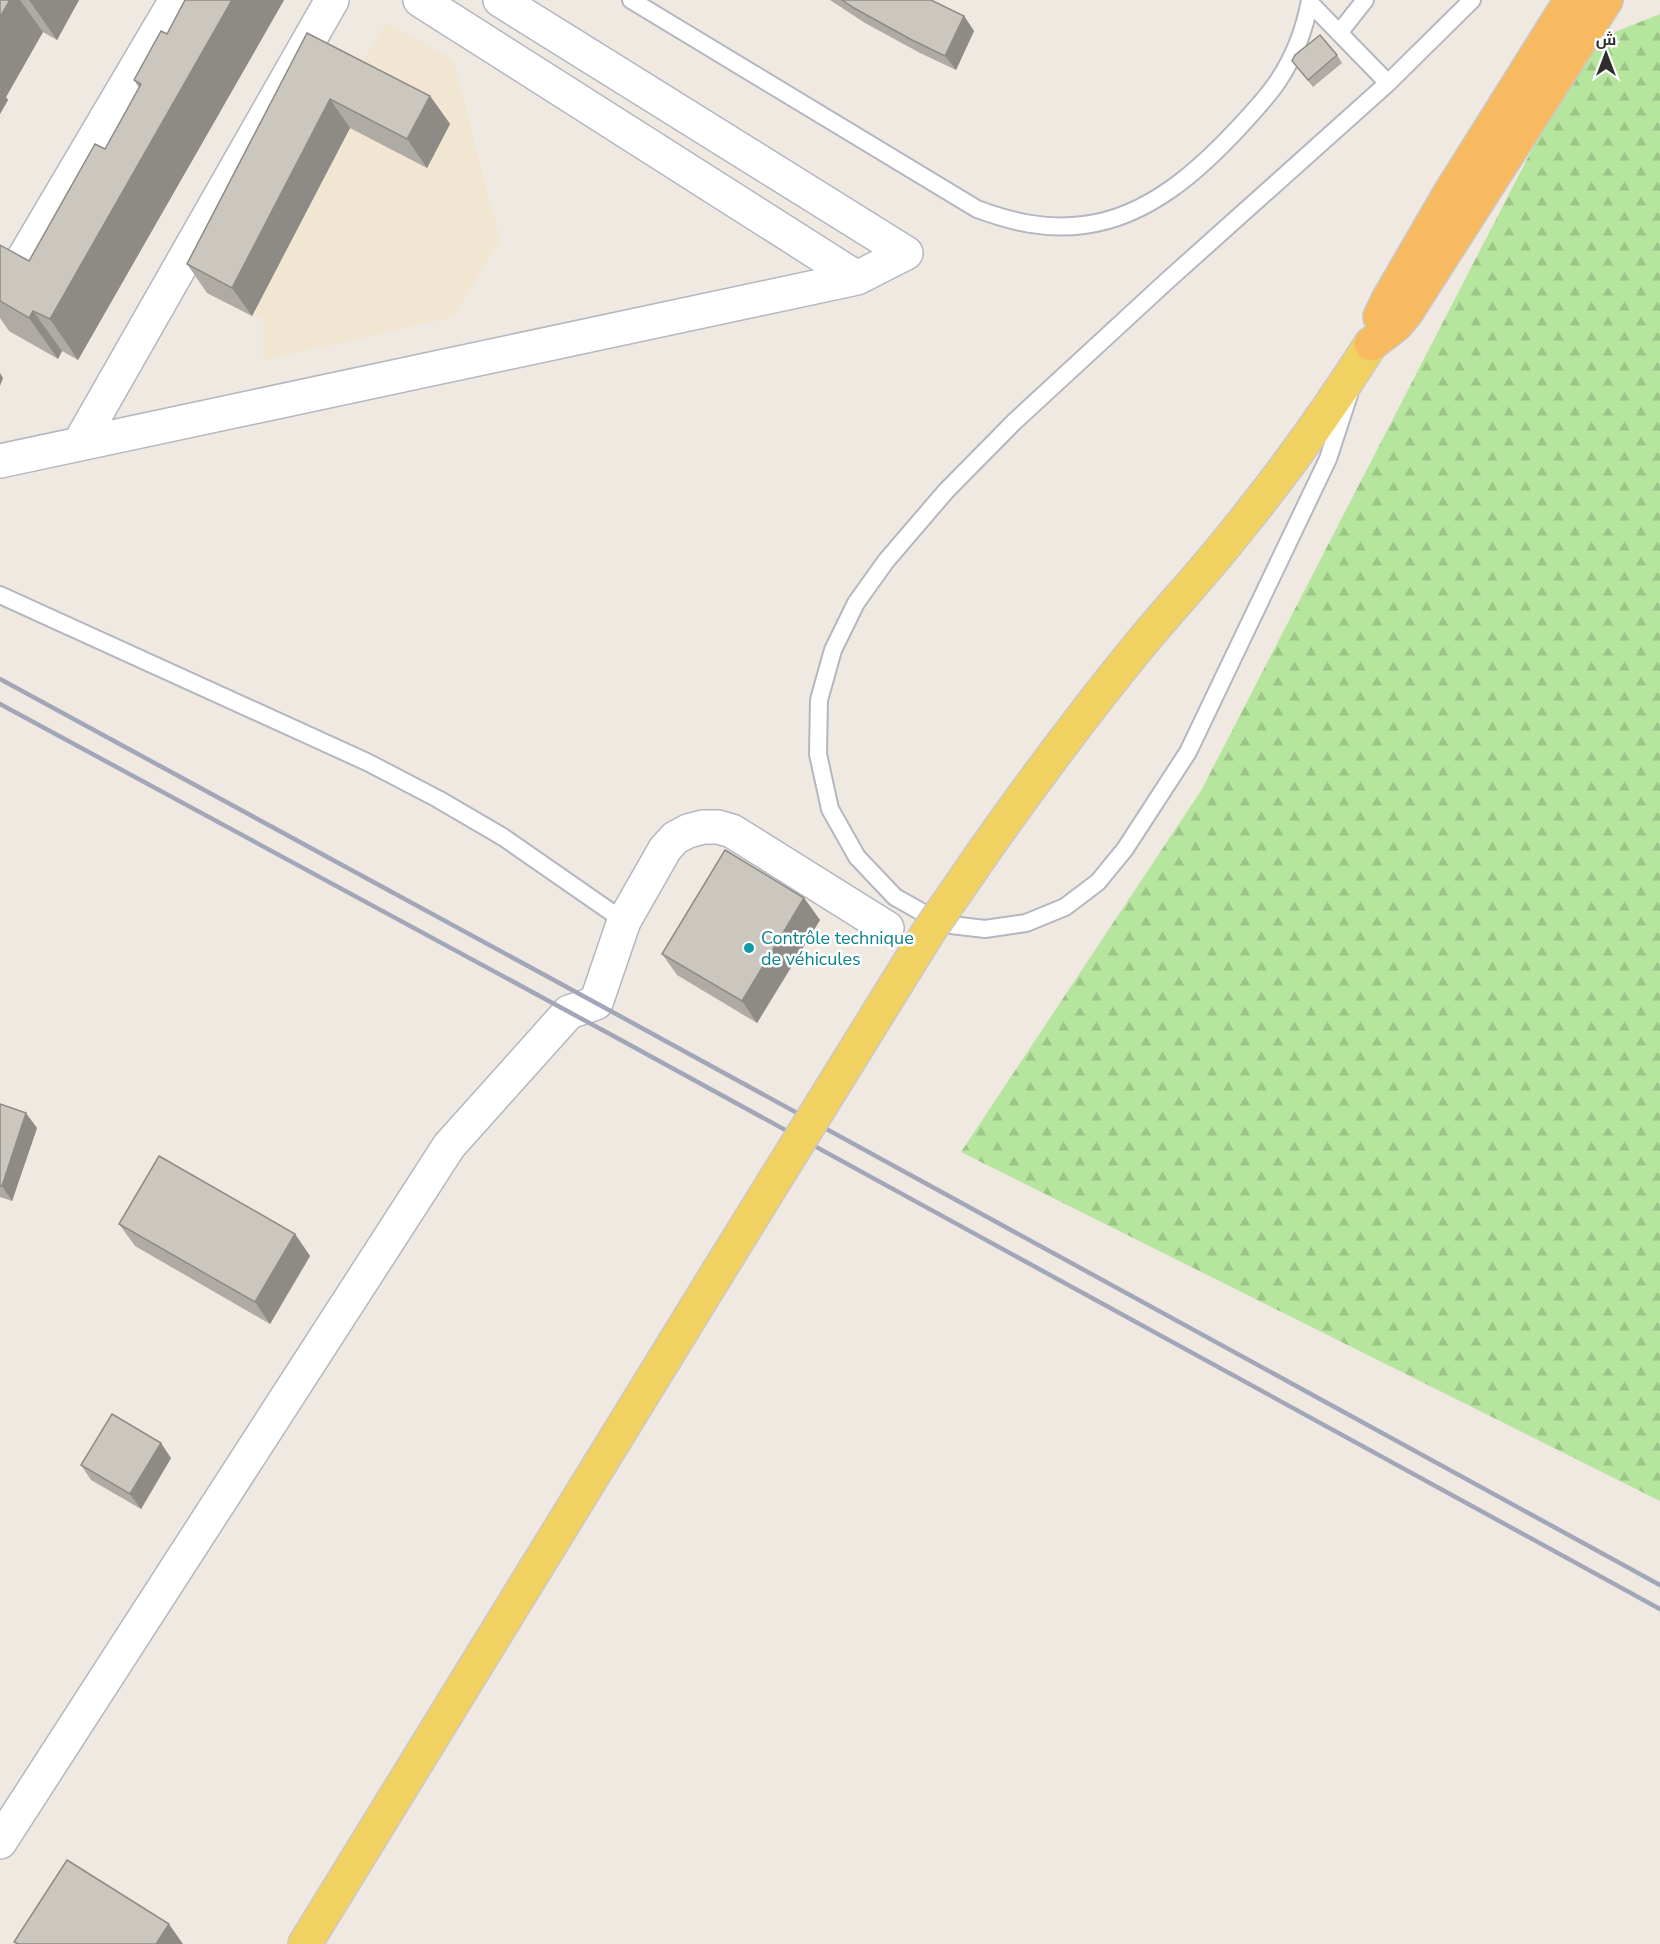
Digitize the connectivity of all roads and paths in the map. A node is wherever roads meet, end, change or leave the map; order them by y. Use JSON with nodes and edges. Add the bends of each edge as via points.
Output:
{"nodes":[{"id":1,"x":176,"y":0,"type":"edge"},
{"id":2,"x":332,"y":0,"type":"edge"},
{"id":3,"x":420,"y":0,"type":"edge"},
{"id":4,"x":631,"y":0,"type":"edge"},
{"id":5,"x":1365,"y":0,"type":"edge"},
{"id":6,"x":1472,"y":0,"type":"edge"},
{"id":7,"x":1571,"y":0,"type":"edge"},
{"id":8,"x":1606,"y":0,"type":"edge"},
{"id":9,"x":502,"y":1,"type":"edge"},
{"id":10,"x":1310,"y":1,"type":"edge"},
{"id":11,"x":472,"y":33,"type":"junction"},
{"id":12,"x":1339,"y":33,"type":"junction"},
{"id":13,"x":1388,"y":84,"type":"junction"},
{"id":14,"x":857,"y":278,"type":"junction"},
{"id":15,"x":0,"y":298,"type":"edge"},
{"id":16,"x":1364,"y":356,"type":"junction"},
{"id":17,"x":79,"y":444,"type":"junction"},
{"id":18,"x":0,"y":461,"type":"edge"},
{"id":19,"x":0,"y":595,"type":"edge"},
{"id":20,"x":624,"y":921,"type":"junction"},
{"id":21,"x":887,"y":928,"type":"dead end"},
{"id":22,"x":0,"y":1842,"type":"edge"},
{"id":23,"x":304,"y":1944,"type":"edge"}],
"edges":[{"from":1,"to":15,"type":"street"},
{"from":2,"to":17,"type":"street"},
{"from":3,"to":11,"type":"street"},
{"from":4,"to":10,"type":"lane","via":[[977,209],[1023,223],[1062,226],[1085,225],[1130,213],[1180,182],[1224,144],[1279,79],[1303,29]]},
{"from":5,"to":12,"type":"lane"},
{"from":6,"to":13,"type":"lane"},
{"from":7,"to":16,"type":"highway","via":[[1438,213],[1388,300]]},
{"from":8,"to":16,"type":"highway","via":[[1406,314]]},
{"from":9,"to":11,"type":"street"},
{"from":9,"to":14,"type":"street","via":[[906,253]]},
{"from":10,"to":12,"type":"lane"},
{"from":11,"to":14,"type":"street"},
{"from":12,"to":13,"type":"lane"},
{"from":13,"to":16,"type":"lane","via":[[1014,422],[945,491],[856,603],[833,650],[819,700],[818,754],[830,809],[857,857],[895,897],[943,924],[985,929],[1026,923],[1065,907],[1098,882],[1125,849],[1188,752],[1328,459]]},
{"from":14,"to":17,"type":"street"},
{"from":16,"to":23,"type":"main road","bridge":true,"via":[[1237,531],[1087,712],[929,932]]},
{"from":17,"to":18,"type":"street"},
{"from":19,"to":20,"type":"lane","via":[[438,799],[503,837]]},
{"from":20,"to":21,"type":"street","via":[[675,838],[703,827],[718,827],[732,831]]},
{"from":20,"to":22,"type":"street","via":[[596,1003],[569,1012],[449,1146]]}]}
